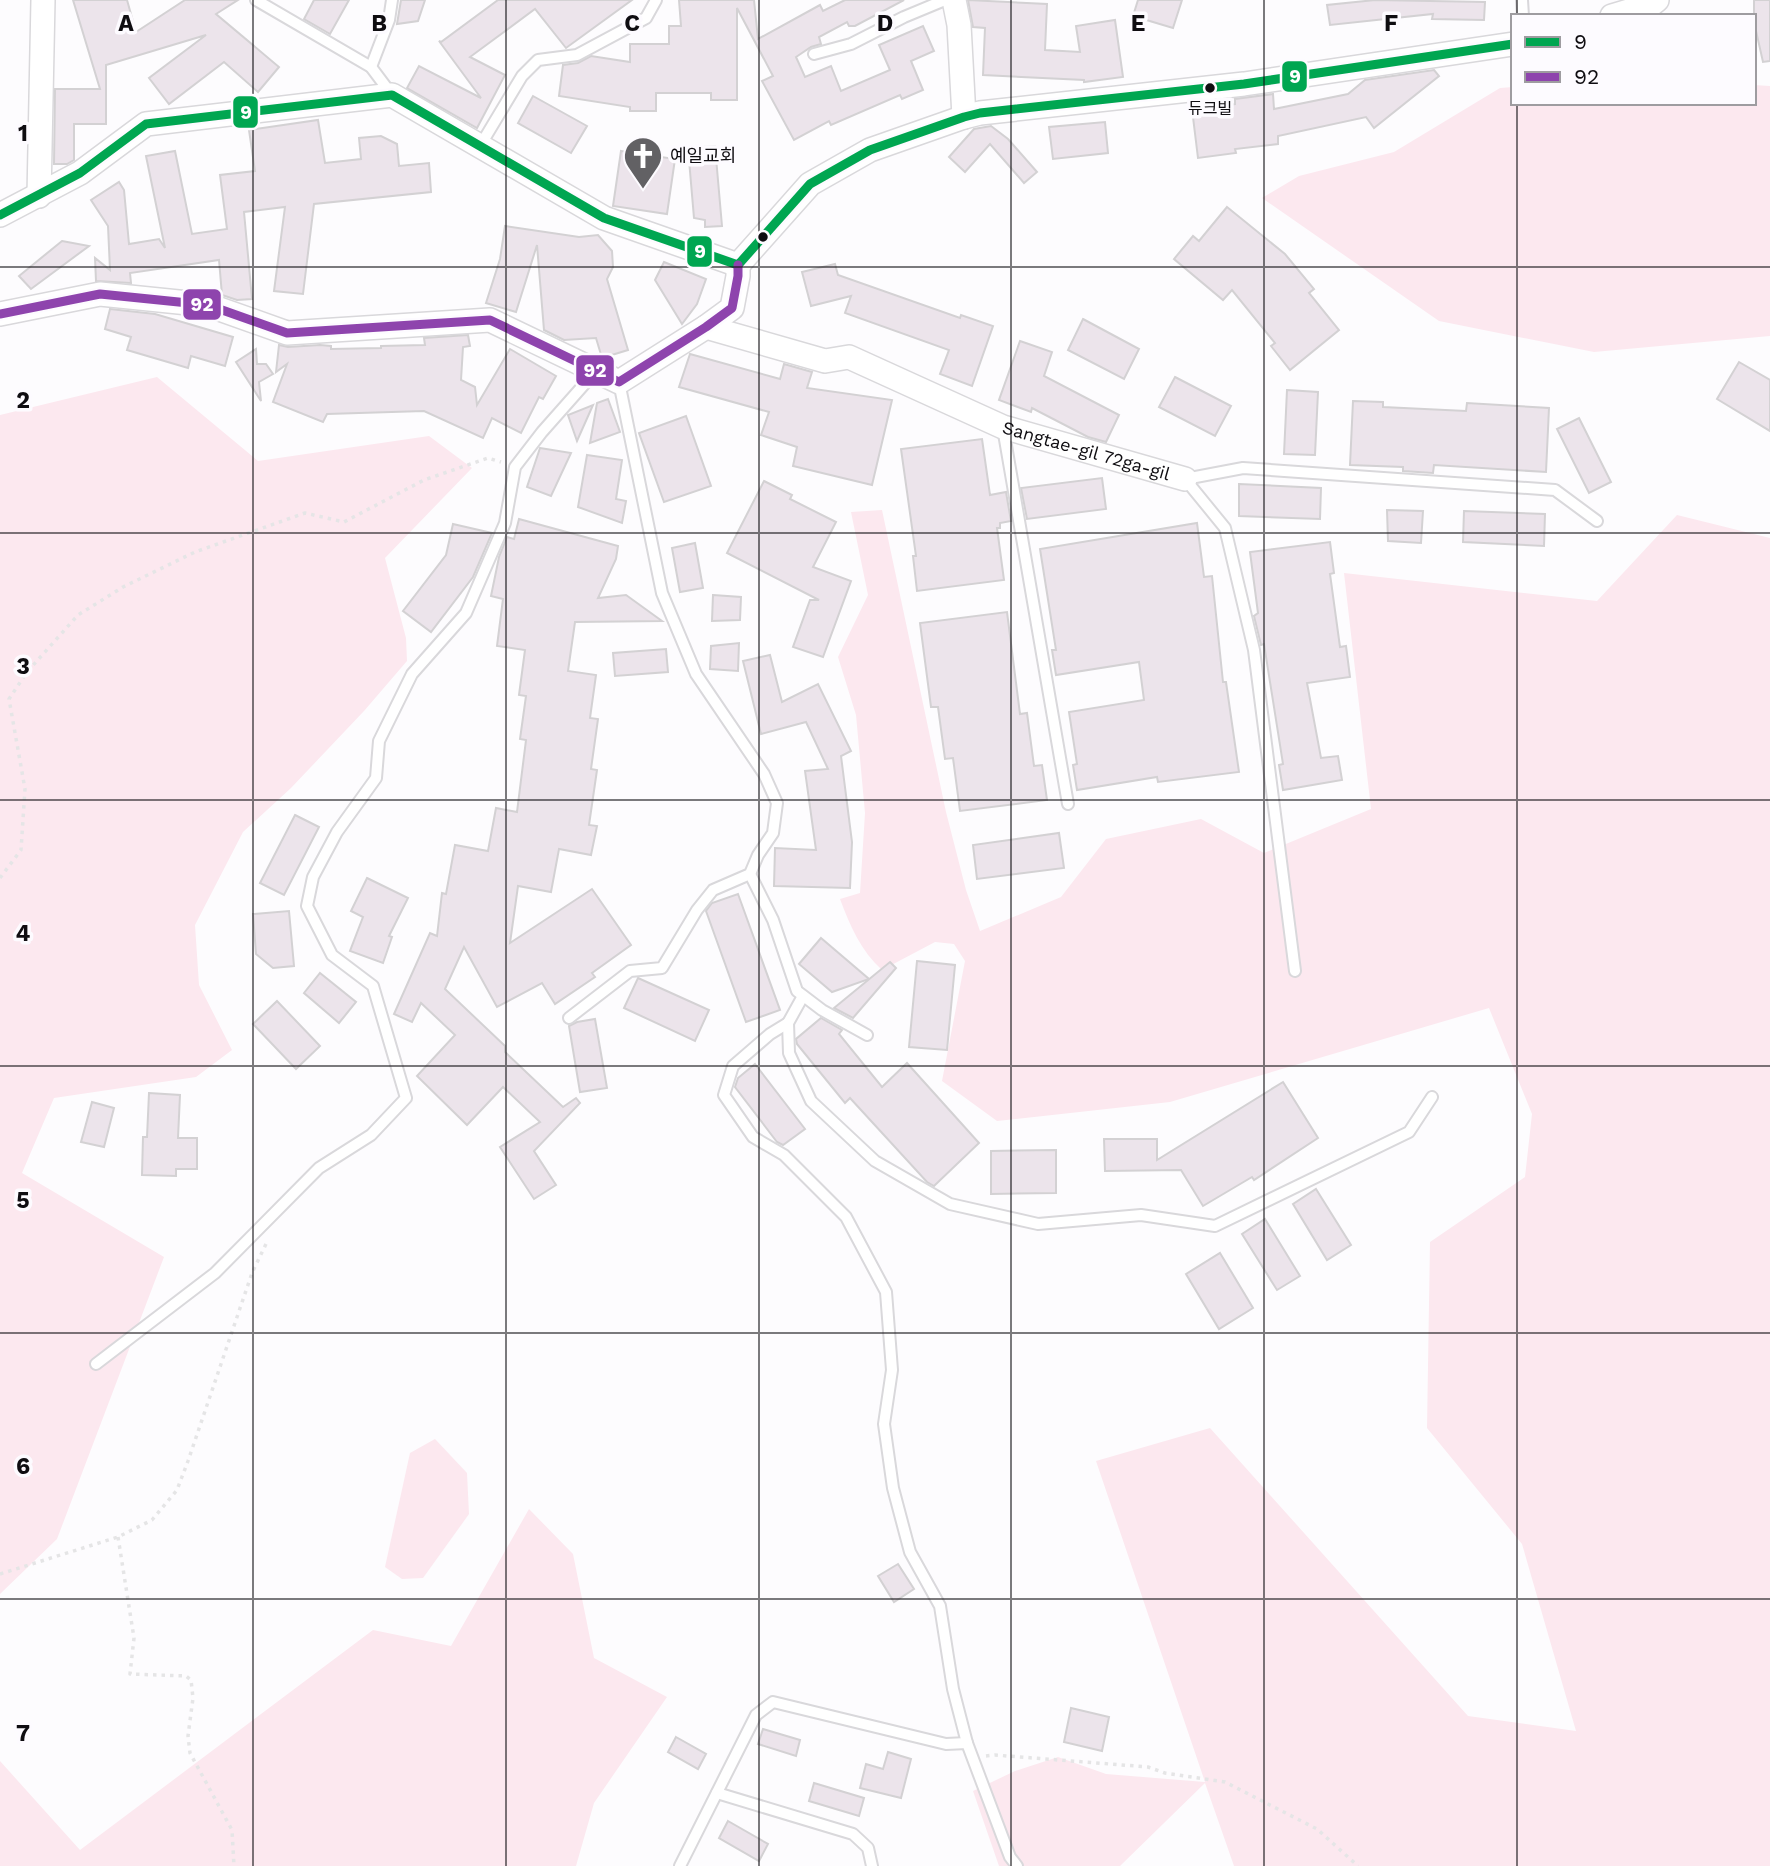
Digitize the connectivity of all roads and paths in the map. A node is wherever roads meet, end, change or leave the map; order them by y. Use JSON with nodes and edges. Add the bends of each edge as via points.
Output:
{"nodes":[{"id":1,"x":43,"y":0,"type":"edge"},
{"id":2,"x":256,"y":0,"type":"edge"},
{"id":3,"x":392,"y":0,"type":"edge"},
{"id":4,"x":656,"y":0,"type":"edge"},
{"id":5,"x":945,"y":0,"type":"edge"},
{"id":6,"x":954,"y":0,"type":"edge"},
{"id":7,"x":1657,"y":0,"type":"edge"},
{"id":8,"x":1618,"y":14,"type":"edge"},
{"id":9,"x":1511,"y":44,"type":"edge"},
{"id":10,"x":814,"y":54,"type":"dead end"},
{"id":11,"x":371,"y":67,"type":"junction"},
{"id":12,"x":392,"y":95,"type":"junction"},
{"id":13,"x":964,"y":117,"type":"junction"},
{"id":14,"x":480,"y":146,"type":"junction"},
{"id":15,"x":39,"y":196,"type":"junction"},
{"id":16,"x":0,"y":215,"type":"edge"},
{"id":17,"x":738,"y":265,"type":"junction"},
{"id":18,"x":0,"y":314,"type":"edge"},
{"id":19,"x":706,"y":327,"type":"junction"},
{"id":20,"x":596,"y":371,"type":"junction"},
{"id":21,"x":619,"y":382,"type":"junction"},
{"id":22,"x":1003,"y":427,"type":"junction"},
{"id":23,"x":515,"y":467,"type":"junction"},
{"id":24,"x":1185,"y":479,"type":"junction"},
{"id":25,"x":1597,"y":521,"type":"dead end"},
{"id":26,"x":1068,"y":804,"type":"dead end"},
{"id":27,"x":750,"y":874,"type":"junction"},
{"id":28,"x":0,"y":878,"type":"edge"},
{"id":29,"x":1295,"y":971,"type":"dead end"},
{"id":30,"x":803,"y":996,"type":"junction"},
{"id":31,"x":569,"y":1018,"type":"dead end"},
{"id":32,"x":788,"y":1023,"type":"junction"},
{"id":33,"x":867,"y":1035,"type":"dead end"},
{"id":34,"x":1432,"y":1097,"type":"dead end"},
{"id":35,"x":268,"y":1240,"type":"dead end"},
{"id":36,"x":96,"y":1364,"type":"dead end"},
{"id":37,"x":118,"y":1537,"type":"junction"},
{"id":38,"x":0,"y":1574,"type":"edge"},
{"id":39,"x":967,"y":1743,"type":"junction"},
{"id":40,"x":974,"y":1758,"type":"junction"},
{"id":41,"x":717,"y":1793,"type":"junction"},
{"id":42,"x":234,"y":1866,"type":"edge"},
{"id":43,"x":680,"y":1866,"type":"edge"},
{"id":44,"x":872,"y":1866,"type":"edge"},
{"id":45,"x":1017,"y":1866,"type":"edge"},
{"id":46,"x":1358,"y":1866,"type":"edge"}],
"edges":[{"from":1,"to":15,"type":"street"},
{"from":2,"to":11,"type":"lane"},
{"from":3,"to":11,"type":"lane"},
{"from":4,"to":14,"type":"lane","via":[[646,18],[578,55],[538,60],[522,76]]},
{"from":5,"to":10,"type":"lane","via":[[851,44]]},
{"from":6,"to":13,"type":"street"},
{"from":7,"to":8,"type":"street"},
{"from":9,"to":13,"type":"street","via":[[1244,84]]},
{"from":11,"to":12,"type":"lane"},
{"from":12,"to":14,"type":"street"},
{"from":12,"to":15,"type":"street","via":[[146,124],[80,173]]},
{"from":13,"to":17,"type":"street","via":[[870,150],[810,184]]},
{"from":14,"to":17,"type":"street","via":[[604,218]]},
{"from":15,"to":16,"type":"street"},
{"from":17,"to":19,"type":"street","via":[[732,308]]},
{"from":18,"to":20,"type":"street","via":[[100,294],[208,304],[287,334],[491,320]]},
{"from":19,"to":21,"type":"street"},
{"from":19,"to":22,"type":"street","name":"Sangtae-gil 72ga-gil","via":[[825,361],[849,357]]},
{"from":20,"to":21,"type":"street"},
{"from":20,"to":23,"type":"lane"},
{"from":21,"to":27,"type":"lane","via":[[662,593],[696,674],[764,774],[777,803],[773,833]]},
{"from":22,"to":24,"type":"street","name":"Sangtae-gil 72ga-gil"},
{"from":22,"to":26,"type":"lane"},
{"from":23,"to":28,"type":"path","via":[[488,458],[424,480],[344,522],[305,513],[257,529],[159,569],[79,615],[9,699],[24,789],[21,850]]},
{"from":23,"to":36,"type":"lane","via":[[505,523],[466,613],[412,674],[379,741],[376,778],[331,843],[313,877],[307,906],[332,955],[373,986],[406,1098],[371,1135],[319,1168],[215,1273]]},
{"from":24,"to":25,"type":"lane","via":[[1243,468],[1555,490]]},
{"from":24,"to":29,"type":"lane","name":"Sangtae-gil 72ga-gil","via":[[1225,528],[1254,650]]},
{"from":27,"to":30,"type":"lane","via":[[774,920],[797,991]]},
{"from":27,"to":31,"type":"lane","via":[[713,890],[662,968],[630,971]]},
{"from":30,"to":32,"type":"lane"},
{"from":30,"to":33,"type":"lane"},
{"from":32,"to":34,"type":"lane","via":[[789,1054],[811,1101],[875,1161],[950,1204],[1038,1224],[1141,1215],[1215,1226],[1409,1132]]},
{"from":32,"to":39,"type":"lane","via":[[733,1066],[723,1094],[753,1137],[784,1155],[846,1217],[886,1292],[892,1370],[884,1424],[893,1488],[909,1552],[940,1605]]},
{"from":35,"to":37,"type":"path","via":[[252,1273],[177,1490],[152,1520]]},
{"from":37,"to":38,"type":"path"},
{"from":37,"to":42,"type":"path","via":[[134,1638],[130,1674],[191,1680],[190,1753],[232,1830]]},
{"from":39,"to":40,"type":"lane"},
{"from":39,"to":41,"type":"lane","via":[[946,1744],[773,1702],[756,1715]]},
{"from":40,"to":45,"type":"lane"},
{"from":40,"to":46,"type":"path","via":[[1091,1760],[1225,1782],[1317,1829]]},
{"from":41,"to":43,"type":"lane"},
{"from":41,"to":44,"type":"lane","via":[[853,1834],[868,1848]]}]}
